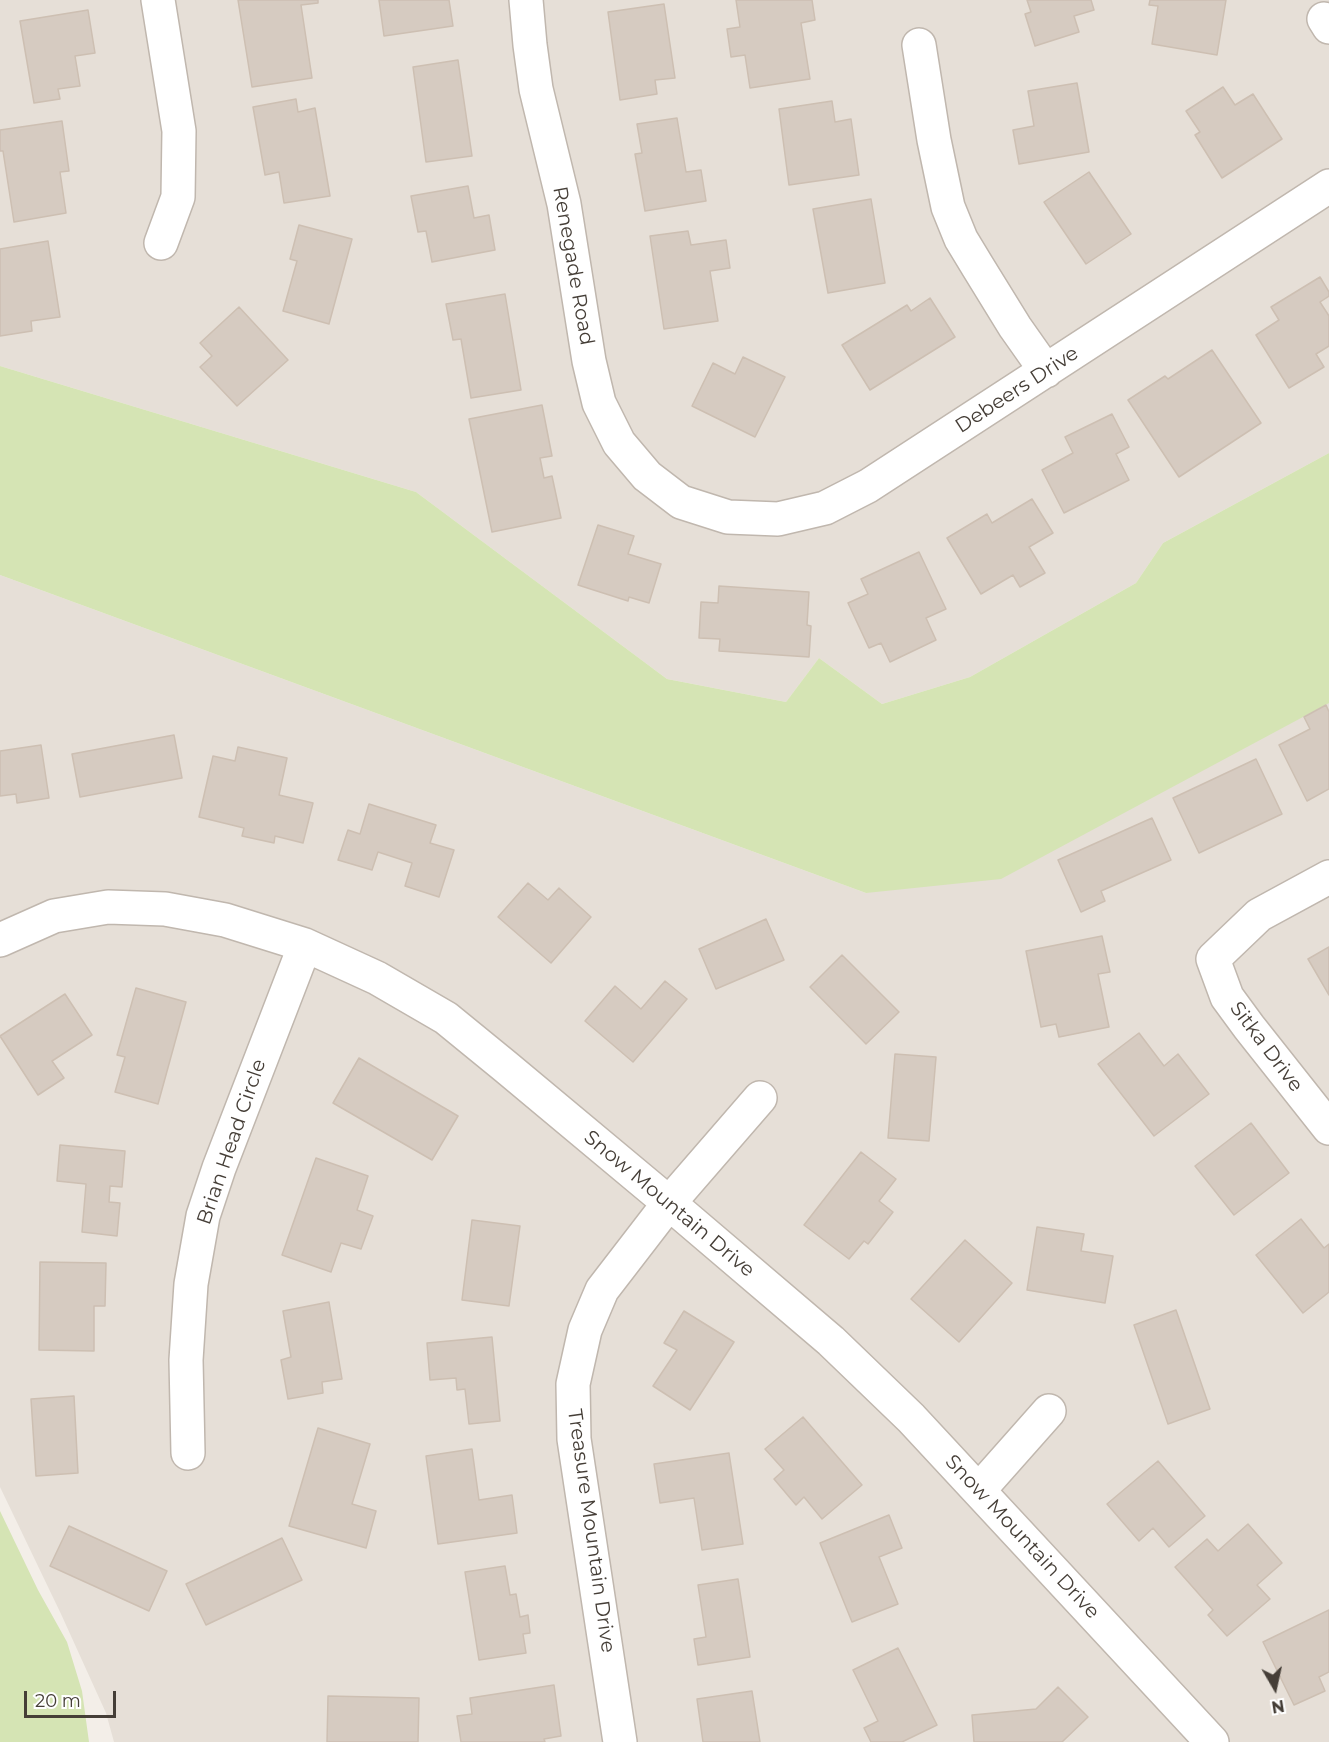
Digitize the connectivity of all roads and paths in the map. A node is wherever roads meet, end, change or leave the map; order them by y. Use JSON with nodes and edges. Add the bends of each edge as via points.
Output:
{"nodes":[{"id":1,"x":158,"y":0,"type":"edge"},
{"id":2,"x":526,"y":0,"type":"edge"},
{"id":3,"x":919,"y":45,"type":"dead end"},
{"id":4,"x":1329,"y":186,"type":"edge"},
{"id":5,"x":161,"y":243,"type":"dead end"},
{"id":6,"x":1046,"y":371,"type":"junction"},
{"id":7,"x":681,"y":502,"type":"joint"},
{"id":8,"x":1329,"y":877,"type":"edge"},
{"id":9,"x":0,"y":940,"type":"edge"},
{"id":10,"x":305,"y":945,"type":"junction"},
{"id":11,"x":760,"y":1098,"type":"dead end"},
{"id":12,"x":1329,"y":1128,"type":"edge"},
{"id":13,"x":669,"y":1203,"type":"junction"},
{"id":14,"x":1049,"y":1410,"type":"dead end"},
{"id":15,"x":188,"y":1453,"type":"dead end"},
{"id":16,"x":979,"y":1490,"type":"junction"},
{"id":17,"x":620,"y":1742,"type":"edge"},
{"id":18,"x":1212,"y":1742,"type":"edge"}],
"edges":[{"from":1,"to":5,"type":"street","via":[[179,131],[178,197]]},
{"from":2,"to":7,"type":"street","name":"Renegade Road","via":[[536,89],[564,204],[599,404],[619,443],[647,476]]},
{"from":3,"to":6,"type":"street","via":[[948,207],[978,267]]},
{"from":4,"to":6,"type":"street","name":"Debeers Drive"},
{"from":6,"to":7,"type":"street","name":"Debeers Drive","via":[[868,486],[825,508],[768,519],[728,517]]},
{"from":8,"to":12,"type":"street","name":"Sitka Drive","via":[[1259,915],[1213,959],[1227,997]]},
{"from":9,"to":10,"type":"street","name":"Snow Mountain Drive","via":[[54,916],[108,906],[165,909],[225,920]]},
{"from":10,"to":13,"type":"street","name":"Snow Mountain Drive","via":[[377,978],[446,1018]]},
{"from":10,"to":15,"type":"street","name":"Brian Head Circle","via":[[203,1216],[191,1284],[186,1360]]},
{"from":11,"to":13,"type":"street","name":"Treasure Mountain Drive"},
{"from":13,"to":16,"type":"street","name":"Snow Mountain Drive","via":[[831,1341]]},
{"from":13,"to":17,"type":"street","name":"Treasure Mountain Drive","via":[[602,1290],[585,1330],[573,1384],[574,1439]]},
{"from":14,"to":16,"type":"street"},
{"from":16,"to":18,"type":"street","name":"Snow Mountain Drive"}]}
